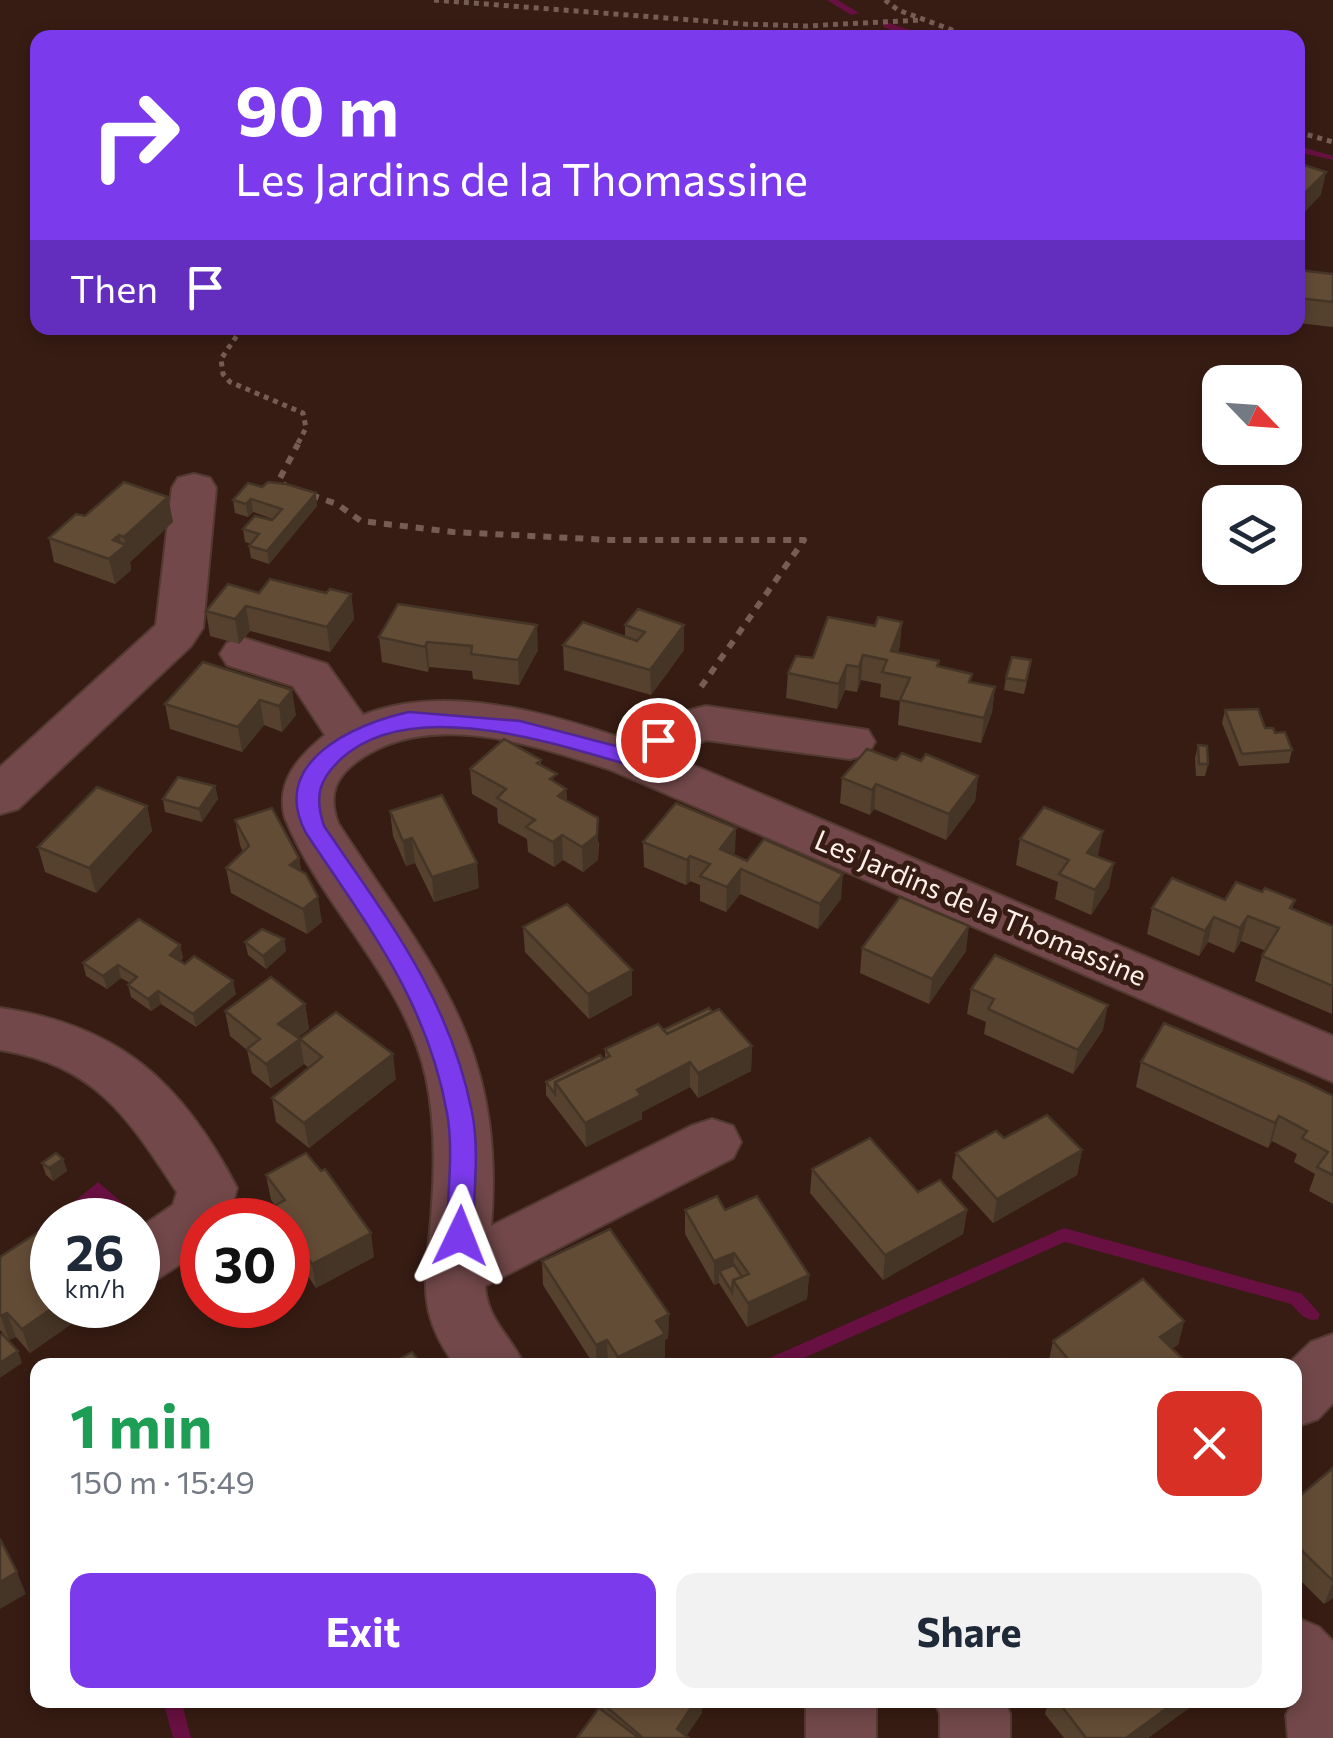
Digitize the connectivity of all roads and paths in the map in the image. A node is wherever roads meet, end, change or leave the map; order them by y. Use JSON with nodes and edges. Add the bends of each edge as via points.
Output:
{"nodes":[{"id":1,"x":434,"y":0,"type":"edge"},
{"id":2,"x":886,"y":0,"type":"edge"},
{"id":3,"x":923,"y":20,"type":"junction"},
{"id":4,"x":951,"y":30,"type":"edge"},
{"id":5,"x":1305,"y":134,"type":"edge"},
{"id":6,"x":1333,"y":142,"type":"edge"},
{"id":7,"x":237,"y":335,"type":"edge"},
{"id":8,"x":194,"y":488,"type":"dead end"},
{"id":9,"x":244,"y":654,"type":"dead end"},
{"id":10,"x":681,"y":728,"type":"junction"},
{"id":11,"x":352,"y":738,"type":"junction"},
{"id":12,"x":850,"y":742,"type":"dead end"},
{"id":13,"x":629,"y":758,"type":"junction"},
{"id":14,"x":0,"y":796,"type":"edge"},
{"id":15,"x":0,"y":1029,"type":"edge"},
{"id":16,"x":1333,"y":1060,"type":"edge"},
{"id":17,"x":712,"y":1142,"type":"dead end"},
{"id":18,"x":160,"y":1245,"type":"edge"},
{"id":19,"x":454,"y":1273,"type":"junction"},
{"id":20,"x":487,"y":1358,"type":"edge"},
{"id":21,"x":1333,"y":1360,"type":"edge"},
{"id":22,"x":1302,"y":1392,"type":"edge"},
{"id":23,"x":1302,"y":1658,"type":"edge"},
{"id":24,"x":1333,"y":1693,"type":"edge"},
{"id":25,"x":841,"y":1708,"type":"edge"},
{"id":26,"x":971,"y":1708,"type":"edge"},
{"id":27,"x":840,"y":1738,"type":"edge"},
{"id":28,"x":975,"y":1738,"type":"edge"},
{"id":29,"x":1323,"y":1738,"type":"edge"}],
"edges":[{"from":1,"to":3,"type":"path","via":[[806,26]]},
{"from":2,"to":3,"type":"path"},
{"from":3,"to":4,"type":"path"},
{"from":5,"to":6,"type":"path"},
{"from":7,"to":10,"type":"path","via":[[221,359],[222,374],[303,413],[306,428],[278,480],[326,498],[361,522],[592,539],[804,540],[704,682]]},
{"from":8,"to":14,"type":"street","via":[[178,628]]},
{"from":9,"to":11,"type":"street","via":[[310,675]]},
{"from":10,"to":12,"type":"street","via":[[706,723]]},
{"from":10,"to":13,"type":"street"},
{"from":11,"to":13,"type":"street","name":"Les Jardins de la Thomassine","via":[[392,722],[444,720],[535,731]]},
{"from":11,"to":19,"type":"street","name":"Les Jardins de la Thomassine","via":[[314,775],[307,806],[437,1025],[460,1116],[462,1209]]},
{"from":13,"to":16,"type":"street","name":"Les Jardins de la Thomassine"},
{"from":15,"to":18,"type":"street","via":[[75,1048],[112,1067],[152,1108],[208,1188],[209,1202],[203,1216]]},
{"from":17,"to":19,"type":"street"},
{"from":19,"to":20,"type":"street","name":"Les Jardins de la Thomassine","via":[[462,1322]]},
{"from":21,"to":22,"type":"street"},
{"from":23,"to":24,"type":"street"},
{"from":24,"to":29,"type":"street","via":[[1322,1715]]},
{"from":25,"to":27,"type":"street"},
{"from":26,"to":28,"type":"street"}]}
